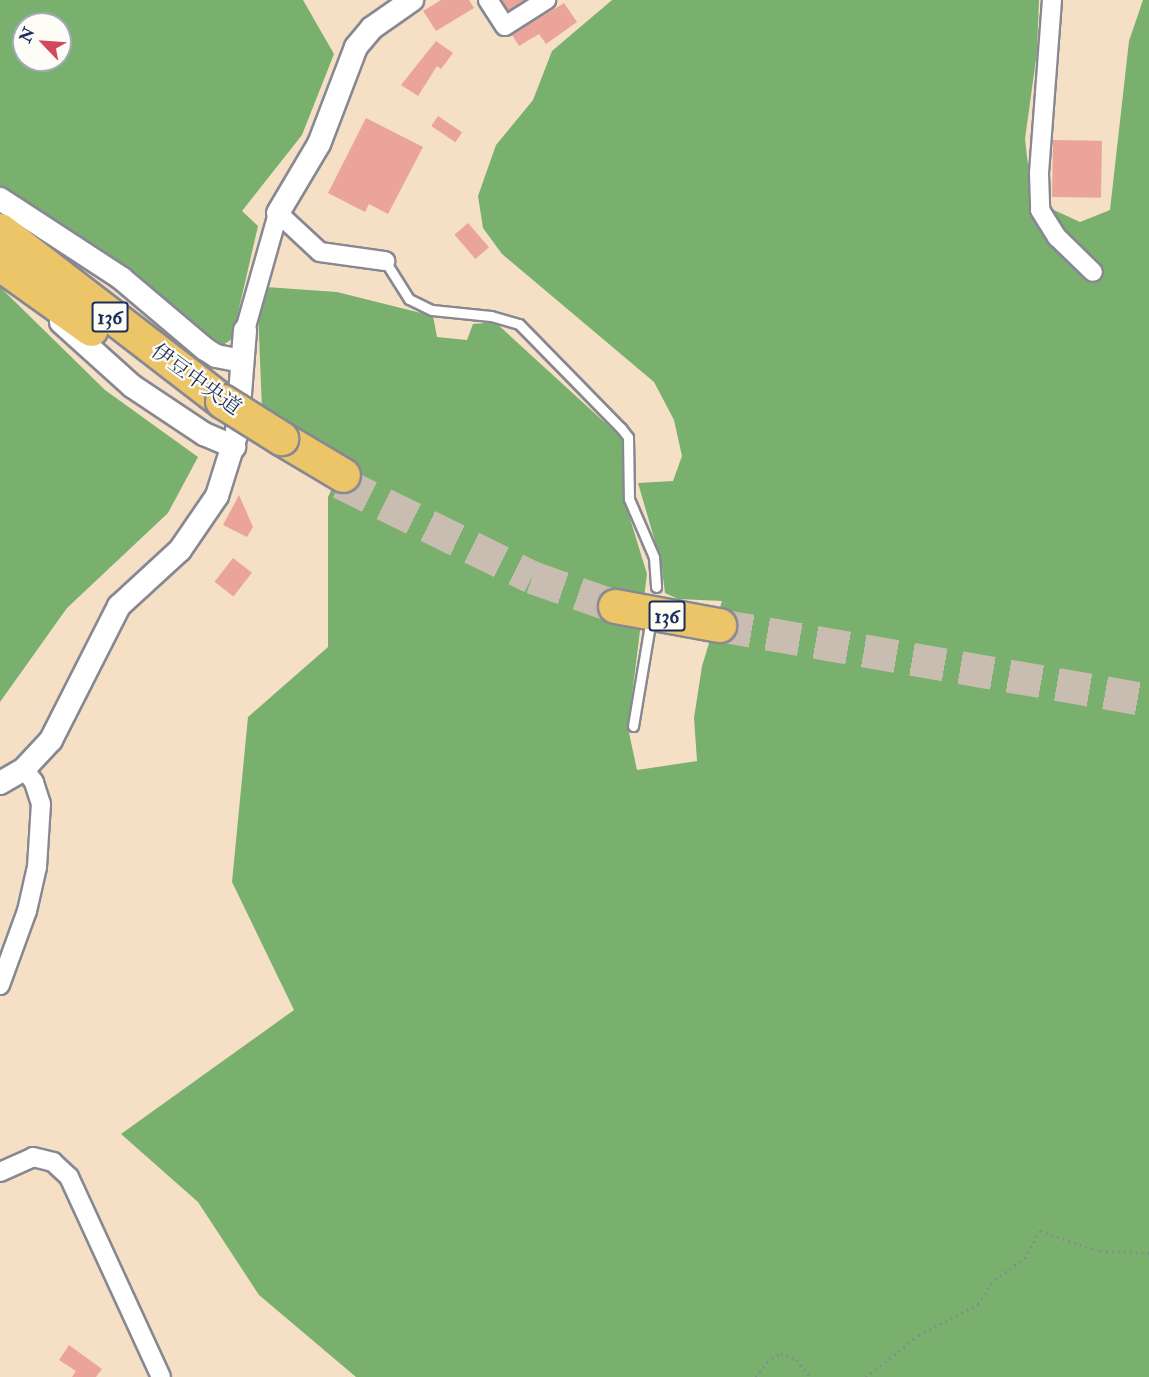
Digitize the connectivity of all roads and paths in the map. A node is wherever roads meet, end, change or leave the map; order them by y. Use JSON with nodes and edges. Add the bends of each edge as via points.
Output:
{"nodes":[{"id":1,"x":412,"y":0,"type":"edge"},
{"id":2,"x":488,"y":0,"type":"edge"},
{"id":3,"x":546,"y":0,"type":"edge"},
{"id":4,"x":1052,"y":0,"type":"edge"},
{"id":5,"x":0,"y":199,"type":"edge"},
{"id":6,"x":278,"y":213,"type":"junction"},
{"id":7,"x":0,"y":217,"type":"edge"},
{"id":8,"x":0,"y":230,"type":"edge"},
{"id":9,"x":1,"y":256,"type":"edge"},
{"id":10,"x":385,"y":261,"type":"joint"},
{"id":11,"x":1093,"y":272,"type":"dead end"},
{"id":12,"x":124,"y":328,"type":"junction"},
{"id":13,"x":245,"y":330,"type":"joint"},
{"id":14,"x":241,"y":361,"type":"junction"},
{"id":15,"x":216,"y":403,"type":"junction"},
{"id":16,"x":234,"y":447,"type":"junction"},
{"id":17,"x":341,"y":478,"type":"tunnel mouth"},
{"id":18,"x":656,"y":587,"type":"dead end"},
{"id":19,"x":616,"y":602,"type":"tunnel mouth"},
{"id":20,"x":651,"y":619,"type":"dead end"},
{"id":21,"x":720,"y":621,"type":"tunnel mouth"},
{"id":22,"x":633,"y":726,"type":"dead end"},
{"id":23,"x":24,"y":769,"type":"junction"},
{"id":24,"x":0,"y":783,"type":"edge"},
{"id":25,"x":0,"y":985,"type":"edge"},
{"id":26,"x":0,"y":1172,"type":"edge"},
{"id":27,"x":1149,"y":1253,"type":"edge"},
{"id":28,"x":161,"y":1377,"type":"edge"},
{"id":29,"x":756,"y":1377,"type":"edge"},
{"id":30,"x":811,"y":1377,"type":"edge"},
{"id":31,"x":866,"y":1377,"type":"edge"}],
"edges":[{"from":1,"to":6,"type":"street","via":[[372,28],[356,47],[319,144]]},
{"from":2,"to":3,"type":"street","via":[[505,26]]},
{"from":4,"to":11,"type":"street","via":[[1039,174],[1040,210],[1057,237]]},
{"from":5,"to":14,"type":"street","via":[[121,278],[205,349],[216,356]]},
{"from":6,"to":10,"type":"street","via":[[320,252]]},
{"from":6,"to":13,"type":"street"},
{"from":7,"to":12,"type":"highway","via":[[71,276]]},
{"from":8,"to":12,"type":"highway","name":"伊豆中央道","number":"136"},
{"from":9,"to":15,"type":"highway","via":[[144,366],[173,385]]},
{"from":9,"to":16,"type":"street","via":[[132,386],[204,434]]},
{"from":10,"to":18,"type":"lane","via":[[409,299],[432,310],[491,316],[519,324],[621,428],[628,437],[629,499],[654,557]]},
{"from":12,"to":15,"type":"highway","name":"伊豆中央道","number":"136"},
{"from":13,"to":14,"type":"street"},
{"from":14,"to":16,"type":"street"},
{"from":15,"to":17,"type":"highway","name":"伊豆中央道","number":"136","bridge":true},
{"from":16,"to":23,"type":"street","via":[[210,510],[180,550],[119,606],[60,727]]},
{"from":19,"to":21,"type":"highway","number":"136"},
{"from":20,"to":22,"type":"lane"},
{"from":23,"to":24,"type":"street"},
{"from":23,"to":25,"type":"street","via":[[34,782],[41,804],[37,867],[27,911]]},
{"from":26,"to":28,"type":"street","via":[[33,1157],[53,1162],[69,1177]]},
{"from":27,"to":31,"type":"path","via":[[1100,1251],[1040,1231],[1025,1258],[995,1279],[978,1305],[919,1335]]},
{"from":29,"to":30,"type":"path","via":[[767,1362],[781,1353],[796,1360]]}]}
